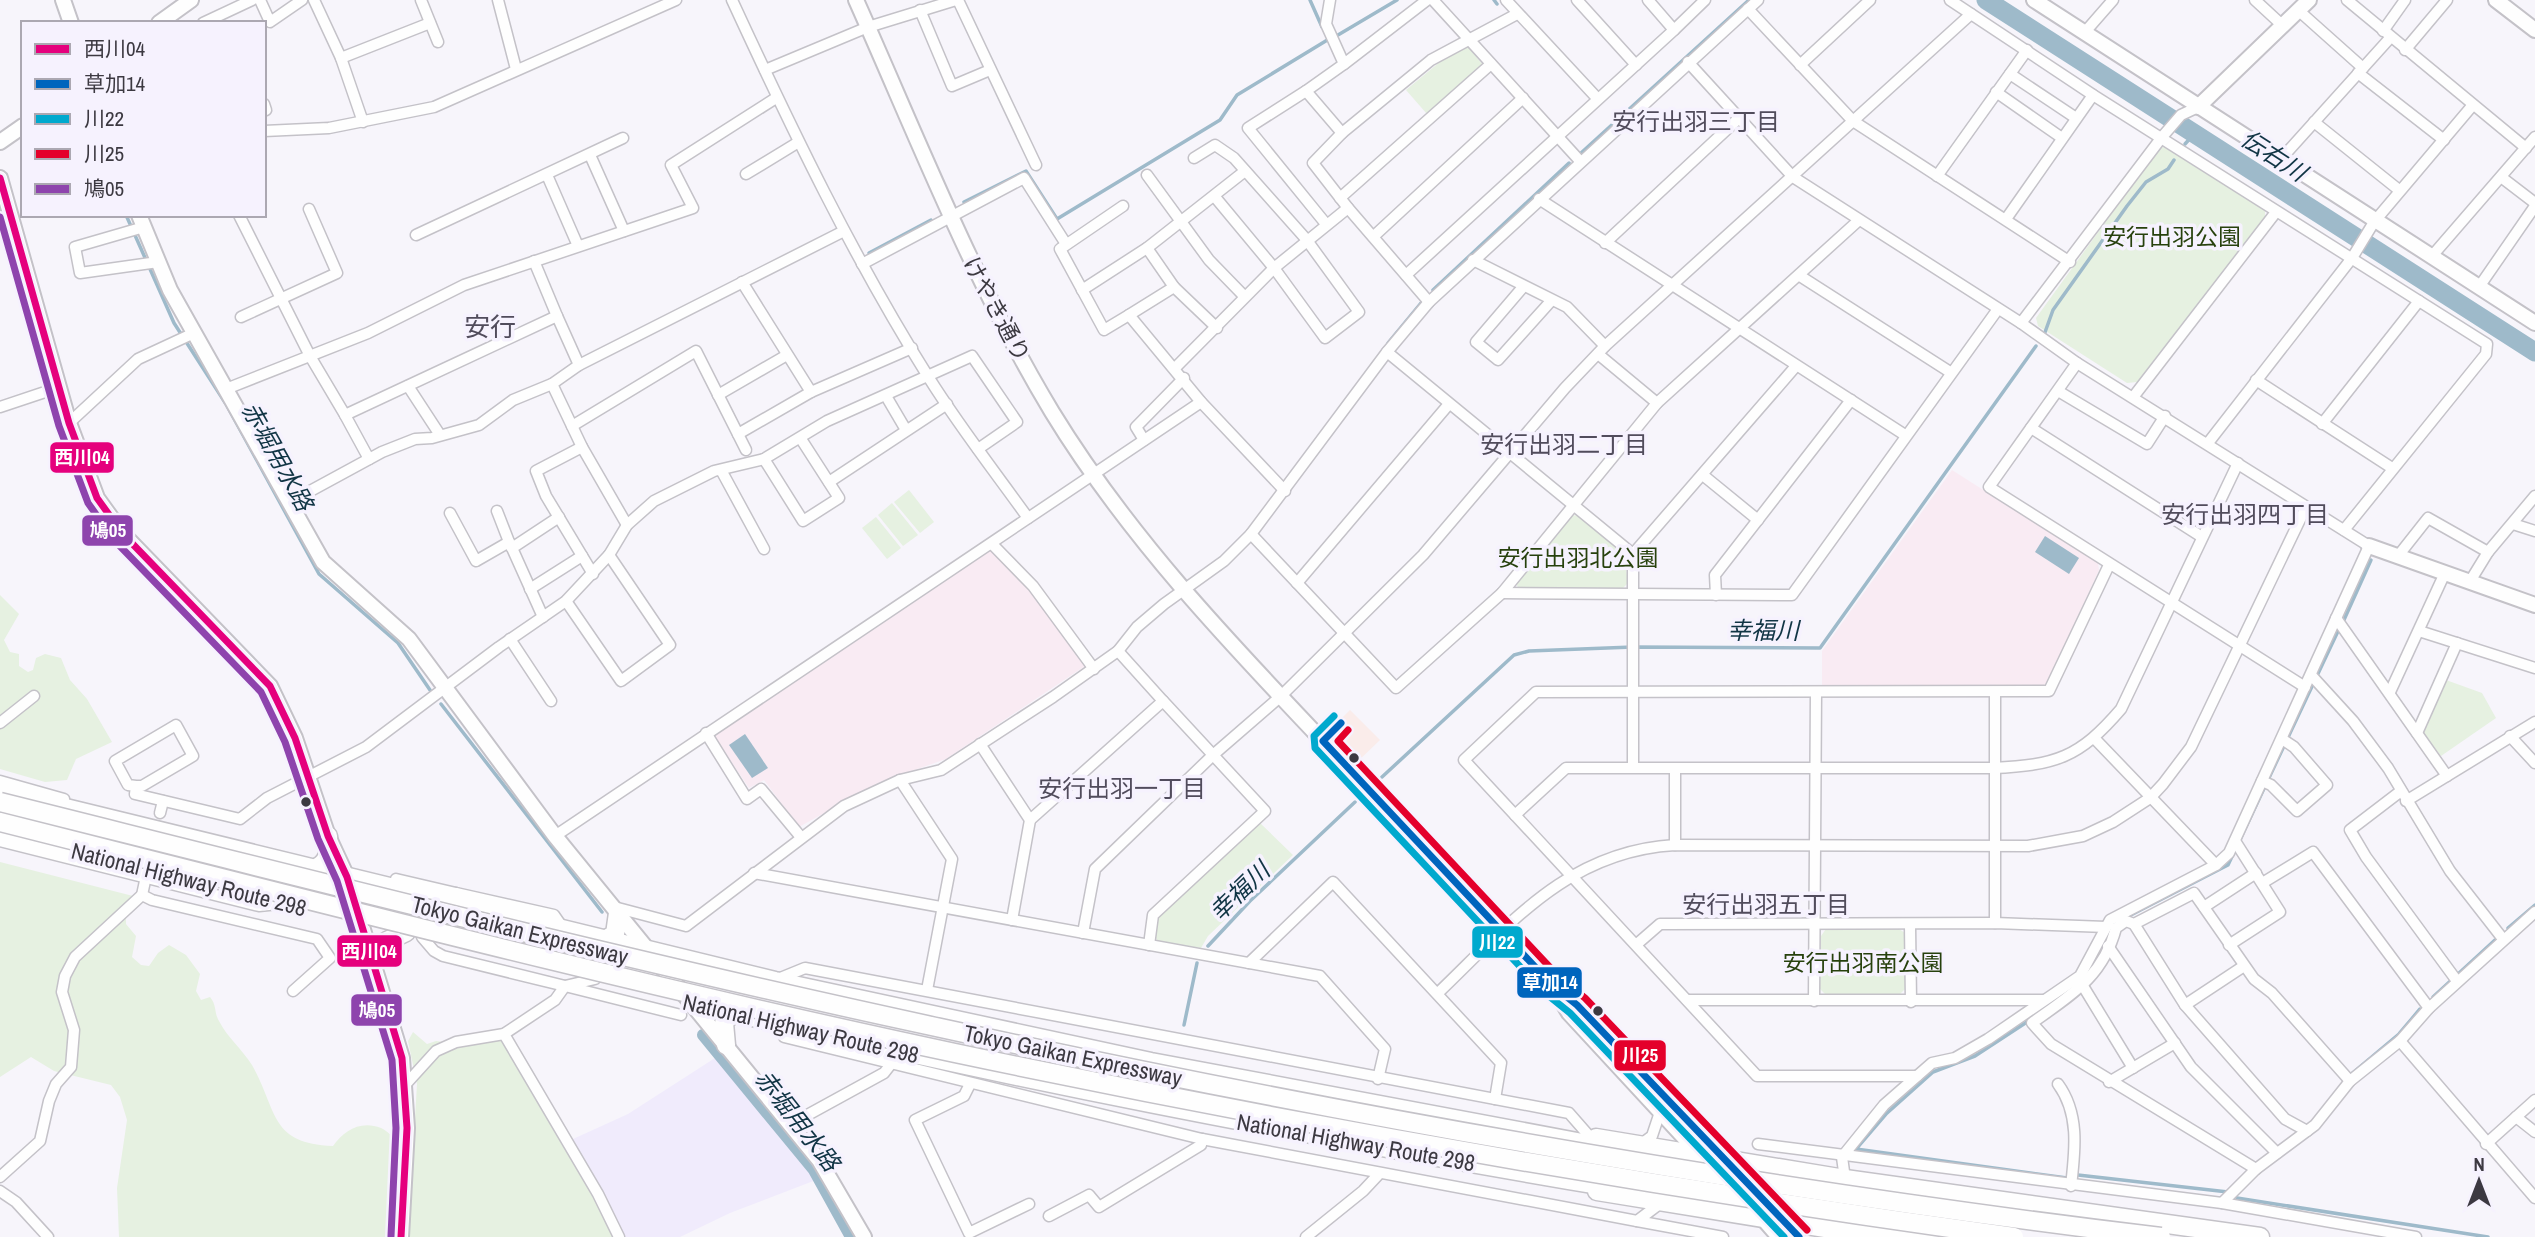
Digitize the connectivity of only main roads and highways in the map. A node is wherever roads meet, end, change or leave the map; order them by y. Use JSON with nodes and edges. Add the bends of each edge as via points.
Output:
{"nodes":[{"id":1,"x":0,"y":792,"type":"edge"},
{"id":2,"x":0,"y":802,"type":"edge"},
{"id":3,"x":0,"y":822,"type":"edge"},
{"id":4,"x":0,"y":832,"type":"edge"},
{"id":5,"x":328,"y":836,"type":"road end"},
{"id":6,"x":314,"y":869,"type":"junction"},
{"id":7,"x":615,"y":910,"type":"road end"},
{"id":8,"x":414,"y":935,"type":"junction"},
{"id":9,"x":603,"y":941,"type":"junction"},
{"id":10,"x":373,"y":967,"type":"road end"},
{"id":11,"x":732,"y":1013,"type":"junction"},
{"id":12,"x":726,"y":1045,"type":"road end"},
{"id":13,"x":1151,"y":1062,"type":"junction"},
{"id":14,"x":1136,"y":1101,"type":"junction"},
{"id":15,"x":1609,"y":1148,"type":"dead end"},
{"id":16,"x":1610,"y":1187,"type":"dead end"},
{"id":17,"x":1875,"y":1189,"type":"dead end"},
{"id":18,"x":1782,"y":1229,"type":"edge"},
{"id":19,"x":1877,"y":1232,"type":"edge"},
{"id":20,"x":1836,"y":1234,"type":"edge"},
{"id":21,"x":1948,"y":1237,"type":"edge"},
{"id":22,"x":2014,"y":1237,"type":"edge"},
{"id":23,"x":2161,"y":1237,"type":"edge"},
{"id":24,"x":2241,"y":1237,"type":"edge"},
{"id":25,"x":2260,"y":1237,"type":"edge"}],
"edges":[{"from":1,"to":6,"type":"highway","name":"National Highway Route 298"},
{"from":2,"to":23,"type":"highway","name":"Tokyo Gaikan Expressway","bridge":true,"via":[[745,985],[1137,1069],[1609,1157]]},
{"from":3,"to":22,"type":"highway","name":"Tokyo Gaikan Expressway","bridge":true,"via":[[754,1007],[1147,1092],[1609,1177]]},
{"from":4,"to":8,"type":"highway","name":"National Highway Route 298"},
{"from":5,"to":6,"type":"highway","via":[[330,853]]},
{"from":6,"to":9,"type":"highway","name":"National Highway Route 298","via":[[449,897]]},
{"from":7,"to":9,"type":"highway","via":[[615,934]]},
{"from":8,"to":10,"type":"highway","via":[[387,941]]},
{"from":8,"to":11,"type":"highway","name":"National Highway Route 298","via":[[595,979],[686,1009]]},
{"from":9,"to":13,"type":"highway","name":"National Highway Route 298"},
{"from":11,"to":12,"type":"highway","via":[[724,1023]]},
{"from":11,"to":14,"type":"highway","name":"National Highway Route 298"},
{"from":13,"to":15,"type":"highway","name":"National Highway Route 298"},
{"from":13,"to":25,"type":"highway","via":[[1723,1161]]},
{"from":14,"to":16,"type":"highway","name":"National Highway Route 298"},
{"from":14,"to":18,"type":"highway","via":[[1363,1152],[1763,1218]]},
{"from":17,"to":24,"type":"highway"},
{"from":18,"to":20,"type":"highway"},
{"from":19,"to":20,"type":"highway"},
{"from":19,"to":21,"type":"highway"}]}
